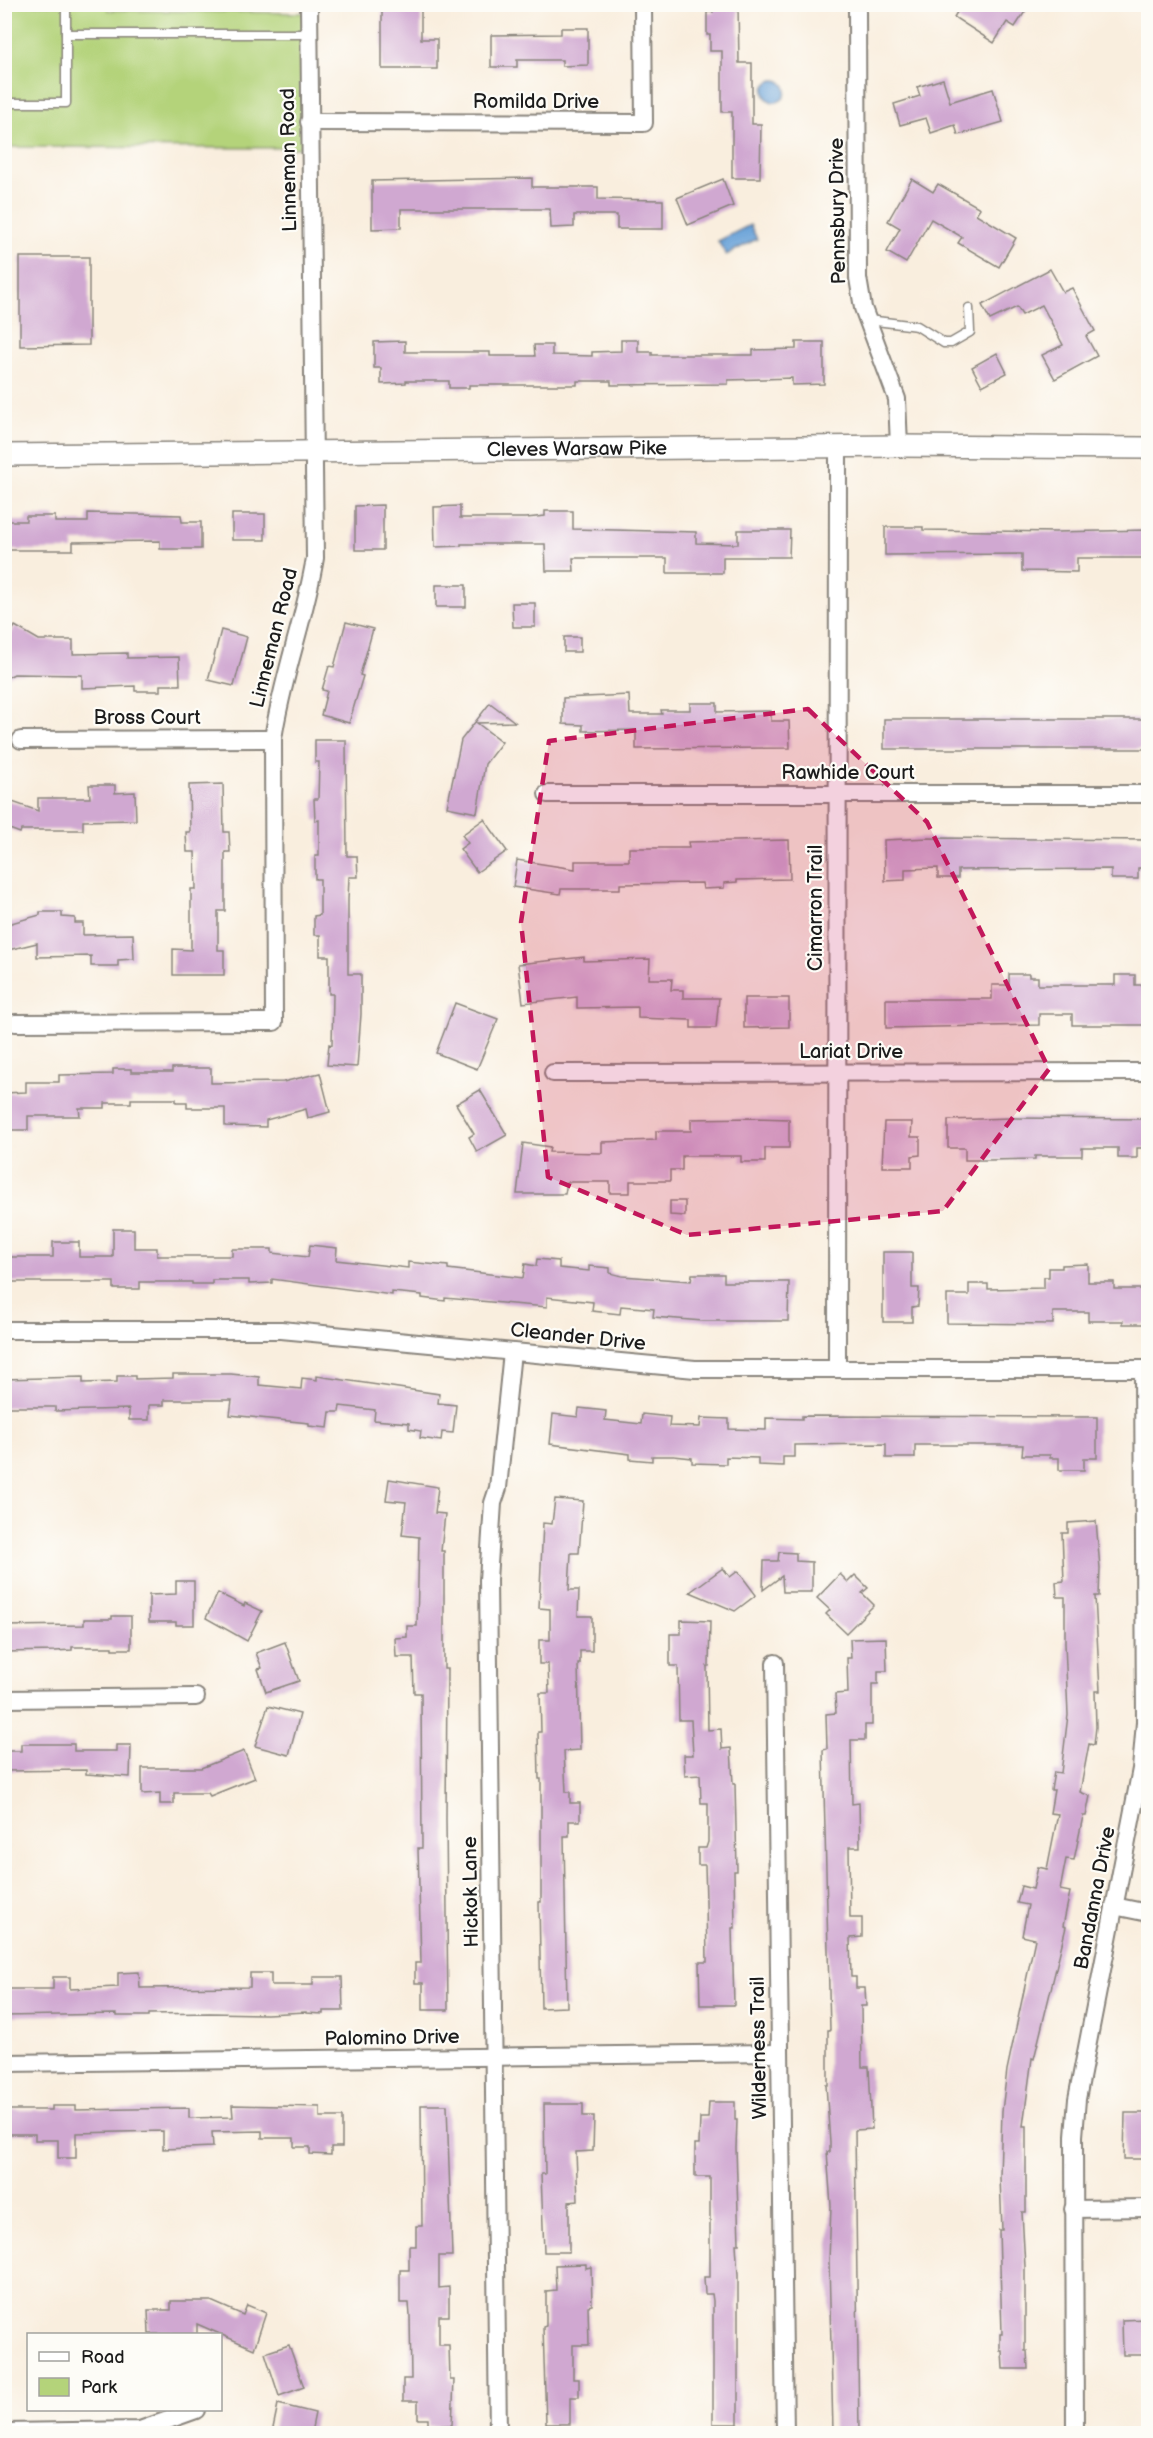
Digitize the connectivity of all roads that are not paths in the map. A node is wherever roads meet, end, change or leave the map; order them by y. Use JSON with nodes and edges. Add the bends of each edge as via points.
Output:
{"nodes":[{"id":1,"x":66,"y":4,"type":"edge"},
{"id":2,"x":309,"y":4,"type":"edge"},
{"id":3,"x":643,"y":4,"type":"edge"},
{"id":4,"x":857,"y":4,"type":"edge"},
{"id":5,"x":66,"y":34,"type":"junction"},
{"id":6,"x":309,"y":34,"type":"junction"},
{"id":7,"x":4,"y":103,"type":"edge"},
{"id":8,"x":309,"y":122,"type":"junction"},
{"id":9,"x":969,"y":308,"type":"dead end"},
{"id":10,"x":867,"y":320,"type":"junction"},
{"id":11,"x":899,"y":446,"type":"junction"},
{"id":12,"x":838,"y":447,"type":"junction"},
{"id":13,"x":1149,"y":448,"type":"edge"},
{"id":14,"x":314,"y":450,"type":"junction"},
{"id":15,"x":4,"y":455,"type":"edge"},
{"id":16,"x":273,"y":739,"type":"junction"},
{"id":17,"x":21,"y":740,"type":"dead end"},
{"id":18,"x":547,"y":794,"type":"dead end"},
{"id":19,"x":837,"y":794,"type":"junction"},
{"id":20,"x":1149,"y":794,"type":"edge"},
{"id":21,"x":15,"y":1023,"type":"dead end"},
{"id":22,"x":1149,"y":1072,"type":"edge"},
{"id":23,"x":553,"y":1073,"type":"dead end"},
{"id":24,"x":837,"y":1073,"type":"junction"},
{"id":25,"x":4,"y":1330,"type":"edge"},
{"id":26,"x":512,"y":1352,"type":"junction"},
{"id":27,"x":1146,"y":1369,"type":"edge"},
{"id":28,"x":837,"y":1370,"type":"junction"},
{"id":29,"x":1147,"y":1655,"type":"edge"},
{"id":30,"x":775,"y":1663,"type":"dead end"},
{"id":31,"x":196,"y":1697,"type":"dead end"},
{"id":32,"x":4,"y":1699,"type":"edge"},
{"id":33,"x":1114,"y":1906,"type":"junction"},
{"id":34,"x":1149,"y":1913,"type":"edge"},
{"id":35,"x":780,"y":2053,"type":"junction"},
{"id":36,"x":493,"y":2058,"type":"junction"},
{"id":37,"x":4,"y":2063,"type":"edge"},
{"id":38,"x":1149,"y":2208,"type":"edge"},
{"id":39,"x":1072,"y":2209,"type":"junction"},
{"id":40,"x":191,"y":2411,"type":"edge"},
{"id":41,"x":4,"y":2432,"type":"edge"},
{"id":42,"x":498,"y":2433,"type":"edge"},
{"id":43,"x":785,"y":2433,"type":"edge"},
{"id":44,"x":1075,"y":2433,"type":"edge"}],
"edges":[{"from":1,"to":5,"type":"lane"},
{"from":2,"to":6,"type":"street","name":"Linneman Road"},
{"from":3,"to":8,"type":"street","name":"Romilda Drive","via":[[644,123]]},
{"from":4,"to":10,"type":"street","name":"Pennsbury Drive","via":[[858,278]]},
{"from":5,"to":6,"type":"lane"},
{"from":5,"to":7,"type":"lane","via":[[66,103]]},
{"from":6,"to":8,"type":"street","name":"Linneman Road"},
{"from":8,"to":14,"type":"street","name":"Linneman Road"},
{"from":9,"to":10,"type":"lane","via":[[970,333],[951,343],[944,343],[917,326]]},
{"from":10,"to":11,"type":"street","name":"Pennsbury Drive","via":[[897,399]]},
{"from":11,"to":12,"type":"street","name":"Cleves Warsaw Pike"},
{"from":11,"to":13,"type":"street","name":"Cleves Warsaw Pike"},
{"from":12,"to":14,"type":"street","name":"Cleves Warsaw Pike"},
{"from":12,"to":19,"type":"street","name":"Cimarron Trail"},
{"from":14,"to":15,"type":"street","name":"Cleves Warsaw Pike"},
{"from":14,"to":16,"type":"street","name":"Linneman Road","via":[[315,558],[278,704]]},
{"from":16,"to":17,"type":"street","name":"Bross Court"},
{"from":16,"to":21,"type":"street","name":"Linneman Road","via":[[273,1022]]},
{"from":18,"to":19,"type":"street","name":"Rawhide Court"},
{"from":19,"to":20,"type":"street","name":"Rawhide Court"},
{"from":19,"to":24,"type":"street","name":"Cimarron Trail"},
{"from":22,"to":24,"type":"street","name":"Lariat Drive"},
{"from":23,"to":24,"type":"street","name":"Lariat Drive"},
{"from":24,"to":28,"type":"street","name":"Cimarron Trail"},
{"from":25,"to":26,"type":"street","name":"Cleander Drive","via":[[281,1330]]},
{"from":26,"to":28,"type":"street","name":"Cleander Drive","via":[[695,1369]]},
{"from":26,"to":36,"type":"street","name":"Hickok Lane","via":[[498,1488],[493,1503],[488,1580]]},
{"from":27,"to":28,"type":"street","name":"Cleander Drive"},
{"from":27,"to":29,"type":"street","name":"Bandanna Drive"},
{"from":29,"to":33,"type":"street","name":"Bandanna Drive","via":[[1141,1769]]},
{"from":30,"to":35,"type":"street","name":"Wilderness Trail"},
{"from":31,"to":32,"type":"street"},
{"from":33,"to":34,"type":"street"},
{"from":33,"to":39,"type":"street","name":"Bandanna Drive","via":[[1077,2099]]},
{"from":35,"to":36,"type":"street","name":"Palomino Drive"},
{"from":35,"to":43,"type":"street","name":"Wilderness Trail"},
{"from":36,"to":37,"type":"street","name":"Palomino Drive"},
{"from":36,"to":42,"type":"street","name":"Hickok Lane"},
{"from":38,"to":39,"type":"street"},
{"from":39,"to":44,"type":"street","name":"Bandanna Drive"},
{"from":40,"to":41,"type":"street","via":[[140,2430]]}]}
